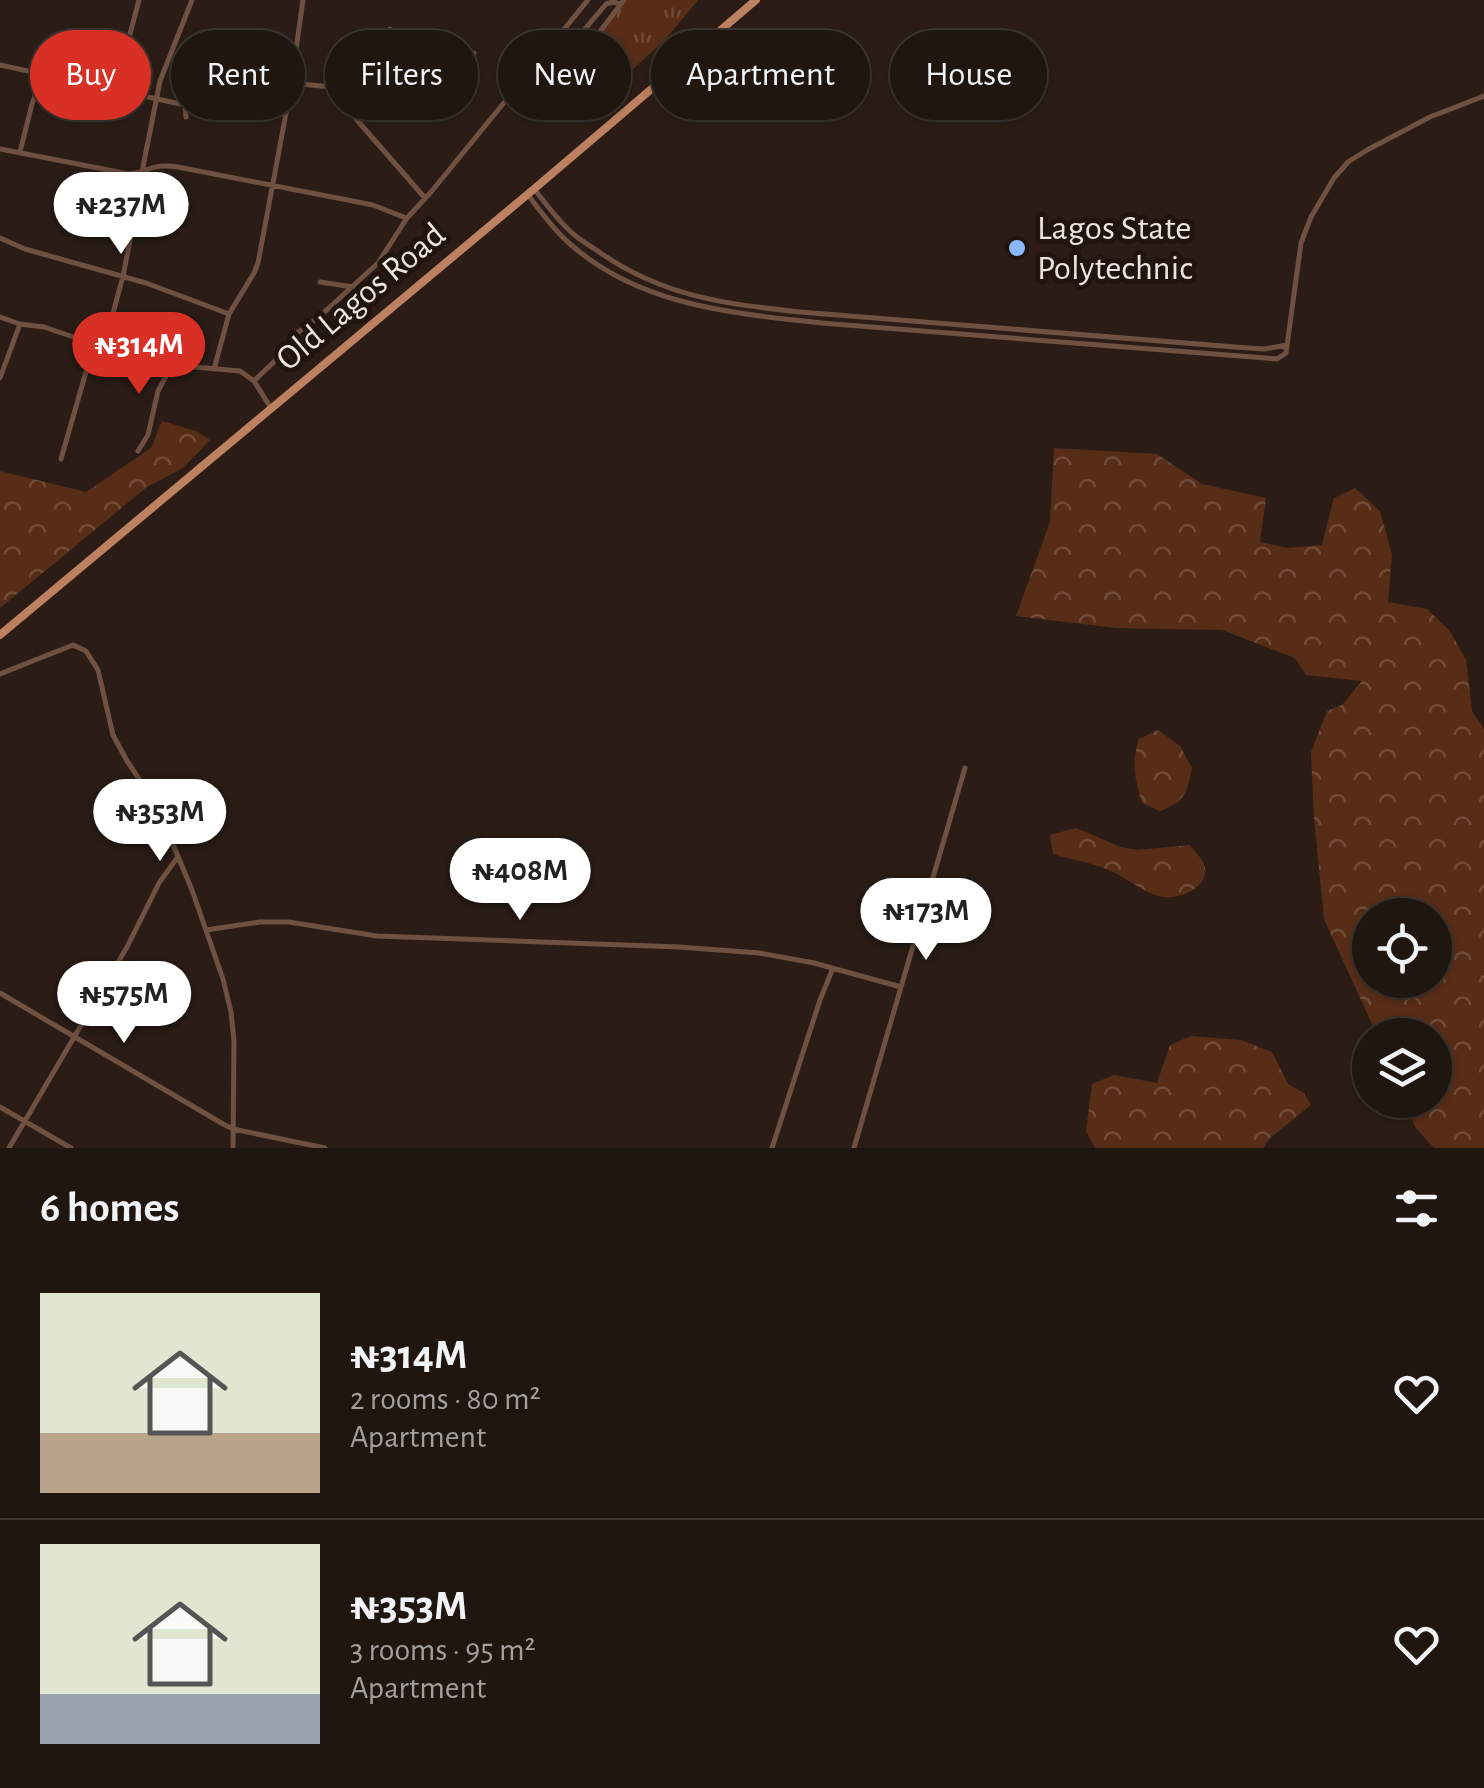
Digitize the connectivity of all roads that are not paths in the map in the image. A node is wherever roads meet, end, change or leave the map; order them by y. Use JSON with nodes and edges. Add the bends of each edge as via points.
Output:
{"nodes":[{"id":1,"x":139,"y":0,"type":"edge"},
{"id":2,"x":192,"y":0,"type":"edge"},
{"id":3,"x":303,"y":0,"type":"edge"},
{"id":4,"x":588,"y":0,"type":"edge"},
{"id":5,"x":756,"y":0,"type":"edge"},
{"id":6,"x":607,"y":2,"type":"edge"},
{"id":7,"x":623,"y":2,"type":"edge"},
{"id":8,"x":131,"y":30,"type":"edge"},
{"id":9,"x":299,"y":30,"type":"edge"},
{"id":10,"x":0,"y":65,"type":"edge"},
{"id":11,"x":30,"y":71,"type":"edge"},
{"id":12,"x":1484,"y":96,"type":"edge"},
{"id":13,"x":151,"y":98,"type":"edge"},
{"id":14,"x":156,"y":99,"type":"junction"},
{"id":15,"x":171,"y":102,"type":"edge"},
{"id":16,"x":30,"y":112,"type":"edge"},
{"id":17,"x":285,"y":120,"type":"edge"},
{"id":18,"x":357,"y":120,"type":"edge"},
{"id":19,"x":0,"y":150,"type":"edge"},
{"id":20,"x":20,"y":152,"type":"junction"},
{"id":21,"x":142,"y":172,"type":"junction"},
{"id":22,"x":272,"y":186,"type":"junction"},
{"id":23,"x":531,"y":191,"type":"junction"},
{"id":24,"x":425,"y":198,"type":"junction"},
{"id":25,"x":407,"y":218,"type":"junction"},
{"id":26,"x":0,"y":238,"type":"edge"},
{"id":27,"x":123,"y":276,"type":"junction"},
{"id":28,"x":320,"y":282,"type":"dead end"},
{"id":29,"x":352,"y":287,"type":"junction"},
{"id":30,"x":228,"y":314,"type":"junction"},
{"id":31,"x":0,"y":317,"type":"edge"},
{"id":32,"x":20,"y":324,"type":"junction"},
{"id":33,"x":94,"y":344,"type":"junction"},
{"id":34,"x":1287,"y":346,"type":"junction"},
{"id":35,"x":104,"y":347,"type":"junction"},
{"id":36,"x":172,"y":365,"type":"junction"},
{"id":37,"x":214,"y":369,"type":"junction"},
{"id":38,"x":0,"y":378,"type":"edge"},
{"id":39,"x":254,"y":381,"type":"junction"},
{"id":40,"x":271,"y":408,"type":"junction"},
{"id":41,"x":138,"y":450,"type":"dead end"},
{"id":42,"x":61,"y":459,"type":"dead end"},
{"id":43,"x":0,"y":635,"type":"edge"},
{"id":44,"x":0,"y":674,"type":"edge"},
{"id":45,"x":964,"y":768,"type":"dead end"},
{"id":46,"x":177,"y":858,"type":"junction"},
{"id":47,"x":206,"y":930,"type":"junction"},
{"id":48,"x":833,"y":968,"type":"junction"},
{"id":49,"x":901,"y":986,"type":"junction"},
{"id":50,"x":0,"y":993,"type":"edge"},
{"id":51,"x":74,"y":1034,"type":"junction"},
{"id":52,"x":0,"y":1107,"type":"edge"},
{"id":53,"x":23,"y":1120,"type":"junction"},
{"id":54,"x":233,"y":1128,"type":"junction"},
{"id":55,"x":9,"y":1148,"type":"edge"},
{"id":56,"x":71,"y":1148,"type":"edge"},
{"id":57,"x":233,"y":1148,"type":"edge"},
{"id":58,"x":325,"y":1148,"type":"edge"},
{"id":59,"x":772,"y":1148,"type":"edge"},
{"id":60,"x":854,"y":1148,"type":"edge"}],
"edges":[{"from":1,"to":8,"type":"street"},
{"from":2,"to":14,"type":"street"},
{"from":3,"to":9,"type":"street"},
{"from":4,"to":24,"type":"street"},
{"from":5,"to":23,"type":"main road","name":"Old Lagos Road"},
{"from":6,"to":7,"type":"street"},
{"from":6,"to":7,"type":"street","via":[[569,48],[569,60]]},
{"from":10,"to":11,"type":"street"},
{"from":12,"to":34,"type":"street","via":[[1366,150],[1334,178],[1301,243]]},
{"from":13,"to":14,"type":"street"},
{"from":14,"to":15,"type":"street"},
{"from":14,"to":21,"type":"street"},
{"from":16,"to":20,"type":"street"},
{"from":17,"to":22,"type":"street"},
{"from":18,"to":24,"type":"street"},
{"from":19,"to":20,"type":"street"},
{"from":20,"to":21,"type":"street"},
{"from":21,"to":22,"type":"street","via":[[166,165]]},
{"from":21,"to":27,"type":"street"},
{"from":22,"to":25,"type":"street"},
{"from":22,"to":30,"type":"street","via":[[254,273]]},
{"from":23,"to":34,"type":"street","via":[[572,234],[609,259],[666,289],[700,298],[800,312]]},
{"from":23,"to":34,"type":"street","via":[[570,243],[603,267],[637,287],[699,306],[821,323],[1277,359]]},
{"from":23,"to":40,"type":"main road","name":"Old Lagos Road"},
{"from":24,"to":25,"type":"street"},
{"from":25,"to":29,"type":"street","via":[[378,263]]},
{"from":26,"to":27,"type":"street"},
{"from":27,"to":30,"type":"street"},
{"from":27,"to":35,"type":"street"},
{"from":28,"to":29,"type":"street"},
{"from":29,"to":39,"type":"street"},
{"from":30,"to":37,"type":"street"},
{"from":31,"to":32,"type":"street"},
{"from":32,"to":33,"type":"street"},
{"from":32,"to":38,"type":"street"},
{"from":33,"to":35,"type":"street"},
{"from":33,"to":42,"type":"street"},
{"from":35,"to":36,"type":"street"},
{"from":36,"to":37,"type":"street"},
{"from":36,"to":41,"type":"street"},
{"from":37,"to":39,"type":"street","via":[[240,371]]},
{"from":39,"to":40,"type":"street"},
{"from":40,"to":43,"type":"main road","name":"Old Lagos Road"},
{"from":44,"to":46,"type":"street","via":[[65,646],[86,651],[98,670],[112,735],[150,794]]},
{"from":45,"to":49,"type":"street"},
{"from":46,"to":47,"type":"street"},
{"from":46,"to":51,"type":"street"},
{"from":47,"to":48,"type":"street","via":[[289,922],[377,936],[759,953]]},
{"from":47,"to":54,"type":"street","via":[[231,1012]]},
{"from":48,"to":49,"type":"street"},
{"from":48,"to":59,"type":"street"},
{"from":49,"to":60,"type":"street"},
{"from":50,"to":51,"type":"street"},
{"from":51,"to":53,"type":"street"},
{"from":51,"to":54,"type":"street"},
{"from":52,"to":53,"type":"street"},
{"from":53,"to":55,"type":"street"},
{"from":53,"to":56,"type":"street"},
{"from":54,"to":57,"type":"street"},
{"from":54,"to":58,"type":"street"}]}
